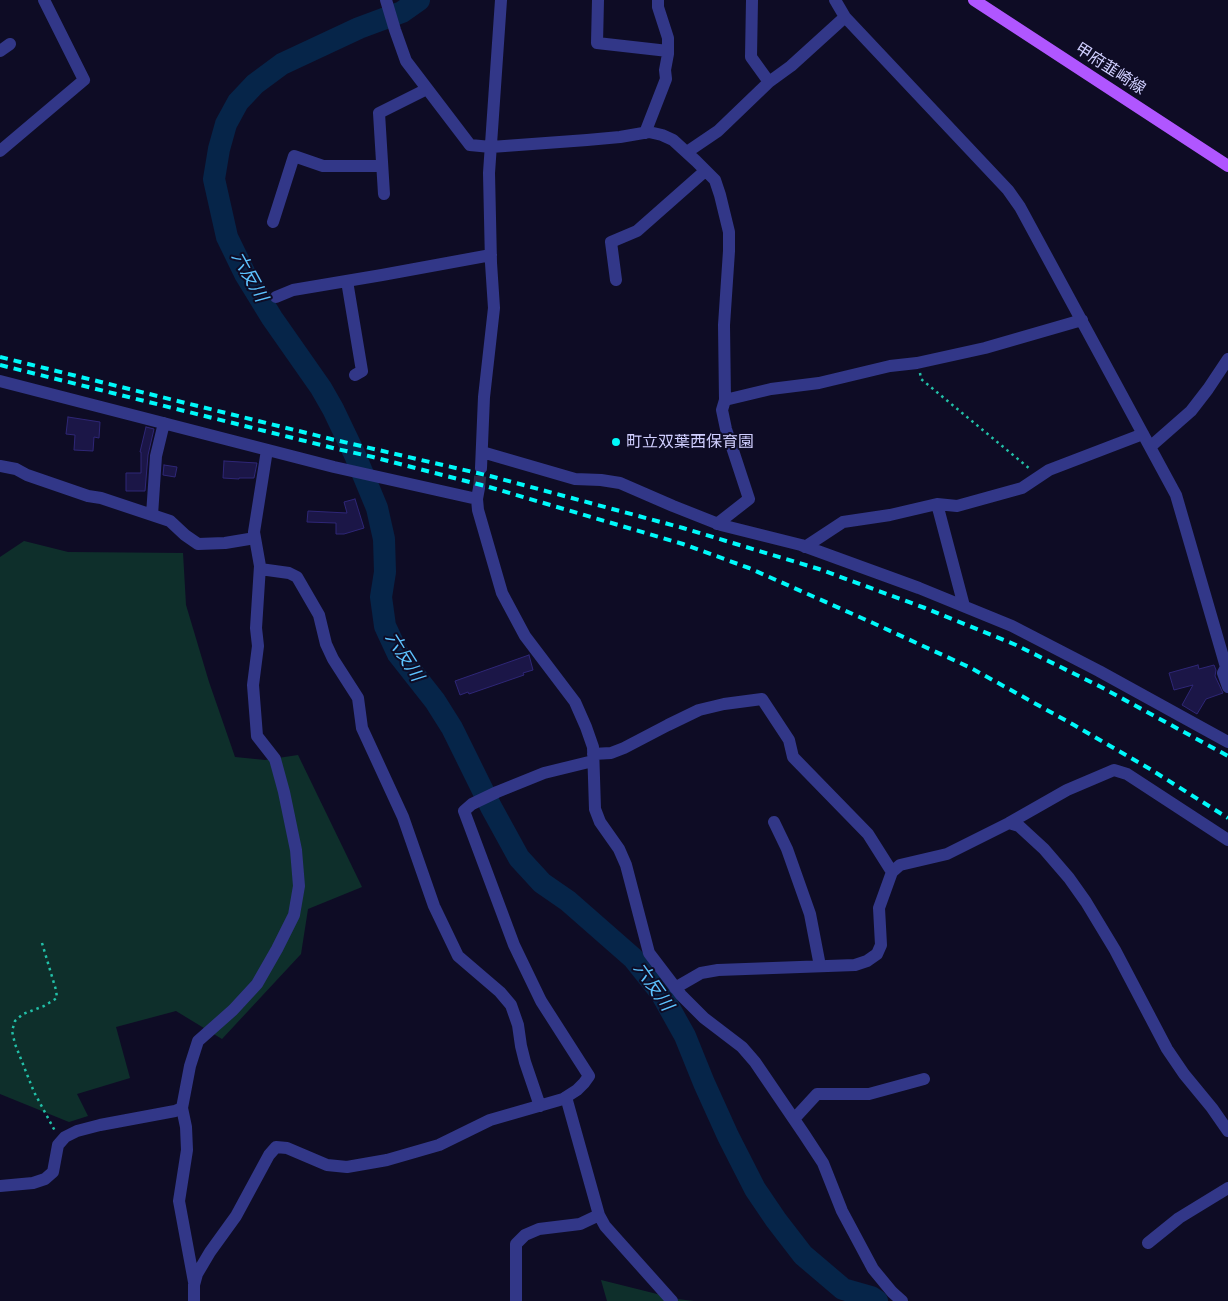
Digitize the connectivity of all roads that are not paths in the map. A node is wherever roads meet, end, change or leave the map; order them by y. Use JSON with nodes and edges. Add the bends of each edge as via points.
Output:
{"nodes":[{"id":1,"x":44,"y":0,"type":"edge"},
{"id":2,"x":501,"y":0,"type":"edge"},
{"id":3,"x":598,"y":0,"type":"edge"},
{"id":4,"x":658,"y":0,"type":"edge"},
{"id":5,"x":752,"y":0,"type":"edge"},
{"id":6,"x":835,"y":0,"type":"edge"},
{"id":7,"x":974,"y":0,"type":"edge"},
{"id":8,"x":386,"y":2,"type":"edge"},
{"id":9,"x":845,"y":17,"type":"junction"},
{"id":10,"x":668,"y":51,"type":"junction"},
{"id":11,"x":769,"y":82,"type":"junction"},
{"id":12,"x":427,"y":88,"type":"junction"},
{"id":13,"x":645,"y":133,"type":"junction"},
{"id":14,"x":491,"y":147,"type":"junction"},
{"id":15,"x":0,"y":151,"type":"edge"},
{"id":16,"x":687,"y":152,"type":"junction"},
{"id":17,"x":381,"y":166,"type":"junction"},
{"id":18,"x":1228,"y":166,"type":"edge"},
{"id":19,"x":705,"y":171,"type":"junction"},
{"id":20,"x":384,"y":194,"type":"dead end"},
{"id":21,"x":273,"y":222,"type":"dead end"},
{"id":22,"x":491,"y":255,"type":"junction"},
{"id":23,"x":616,"y":280,"type":"dead end"},
{"id":24,"x":347,"y":281,"type":"junction"},
{"id":25,"x":276,"y":297,"type":"dead end"},
{"id":26,"x":1082,"y":320,"type":"junction"},
{"id":27,"x":1228,"y":359,"type":"edge"},
{"id":28,"x":355,"y":375,"type":"dead end"},
{"id":29,"x":0,"y":381,"type":"edge"},
{"id":30,"x":725,"y":400,"type":"junction"},
{"id":31,"x":164,"y":423,"type":"junction"},
{"id":32,"x":1143,"y":434,"type":"junction"},
{"id":33,"x":1150,"y":447,"type":"junction"},
{"id":34,"x":267,"y":450,"type":"junction"},
{"id":35,"x":482,"y":452,"type":"junction"},
{"id":36,"x":0,"y":466,"type":"edge"},
{"id":37,"x":481,"y":468,"type":"tunnel mouth"},
{"id":38,"x":937,"y":504,"type":"junction"},
{"id":39,"x":152,"y":515,"type":"junction"},
{"id":40,"x":717,"y":524,"type":"junction"},
{"id":41,"x":255,"y":538,"type":"junction"},
{"id":42,"x":806,"y":547,"type":"junction"},
{"id":43,"x":260,"y":569,"type":"junction"},
{"id":44,"x":964,"y":606,"type":"junction"},
{"id":45,"x":1223,"y":634,"type":"edge"},
{"id":46,"x":1227,"y":667,"type":"edge"},
{"id":47,"x":1228,"y":687,"type":"edge"},
{"id":48,"x":1228,"y":742,"type":"edge"},
{"id":49,"x":593,"y":757,"type":"junction"},
{"id":50,"x":774,"y":822,"type":"dead end"},
{"id":51,"x":1009,"y":823,"type":"junction"},
{"id":52,"x":1228,"y":840,"type":"edge"},
{"id":53,"x":892,"y":872,"type":"junction"},
{"id":54,"x":820,"y":966,"type":"junction"},
{"id":55,"x":675,"y":988,"type":"junction"},
{"id":56,"x":924,"y":1078,"type":"dead end"},
{"id":57,"x":566,"y":1097,"type":"junction"},
{"id":58,"x":540,"y":1106,"type":"junction"},
{"id":59,"x":182,"y":1108,"type":"junction"},
{"id":60,"x":794,"y":1119,"type":"junction"},
{"id":61,"x":1228,"y":1131,"type":"edge"},
{"id":62,"x":0,"y":1186,"type":"edge"},
{"id":63,"x":1228,"y":1188,"type":"edge"},
{"id":64,"x":600,"y":1215,"type":"junction"},
{"id":65,"x":1148,"y":1243,"type":"dead end"},
{"id":66,"x":194,"y":1285,"type":"junction"},
{"id":67,"x":194,"y":1301,"type":"edge"},
{"id":68,"x":516,"y":1301,"type":"edge"},
{"id":69,"x":672,"y":1301,"type":"edge"},
{"id":70,"x":902,"y":1301,"type":"edge"}],
"edges":[{"from":1,"to":15,"type":"street","via":[[84,80]]},
{"from":2,"to":14,"type":"street"},
{"from":3,"to":10,"type":"street","via":[[597,43]]},
{"from":4,"to":10,"type":"street","via":[[668,38]]},
{"from":5,"to":11,"type":"street","via":[[751,57]]},
{"from":6,"to":9,"type":"street"},
{"from":7,"to":18,"type":"main road","name":"甲府韮崎線"},
{"from":8,"to":12,"type":"street","via":[[406,61]]},
{"from":9,"to":11,"type":"street"},
{"from":9,"to":26,"type":"street","via":[[1008,190]]},
{"from":10,"to":13,"type":"street","via":[[664,70],[666,79]]},
{"from":11,"to":16,"type":"street","via":[[718,130]]},
{"from":12,"to":14,"type":"street","via":[[470,145]]},
{"from":12,"to":17,"type":"street","via":[[379,113]]},
{"from":13,"to":14,"type":"street"},
{"from":13,"to":16,"type":"street","via":[[674,140]]},
{"from":14,"to":22,"type":"street"},
{"from":16,"to":19,"type":"street"},
{"from":17,"to":20,"type":"street"},
{"from":17,"to":21,"type":"street","via":[[323,166],[294,156]]},
{"from":19,"to":23,"type":"street","via":[[637,230],[611,242]]},
{"from":19,"to":30,"type":"street","via":[[714,180],[720,195],[729,232],[724,325]]},
{"from":22,"to":24,"type":"street"},
{"from":22,"to":35,"type":"street","via":[[494,308],[484,397]]},
{"from":24,"to":25,"type":"street","via":[[293,290]]},
{"from":24,"to":28,"type":"street","via":[[362,372]]},
{"from":26,"to":30,"type":"street","via":[[986,348]]},
{"from":26,"to":32,"type":"street"},
{"from":27,"to":33,"type":"street","via":[[1190,411]]},
{"from":29,"to":31,"type":"street"},
{"from":30,"to":40,"type":"street","via":[[722,410],[726,429],[749,499]]},
{"from":31,"to":34,"type":"street"},
{"from":31,"to":39,"type":"street","via":[[156,456]]},
{"from":32,"to":33,"type":"street"},
{"from":32,"to":38,"type":"street","via":[[1050,470],[1022,488],[957,506]]},
{"from":33,"to":45,"type":"street","via":[[1176,495]]},
{"from":34,"to":41,"type":"street"},
{"from":34,"to":49,"type":"street","via":[[381,477],[478,493],[478,510],[502,593],[524,636],[575,702],[586,727]]},
{"from":35,"to":37,"type":"street"},
{"from":35,"to":40,"type":"street","via":[[575,479],[620,483]]},
{"from":36,"to":39,"type":"street"},
{"from":38,"to":42,"type":"street","via":[[843,522]]},
{"from":38,"to":44,"type":"street"},
{"from":39,"to":41,"type":"street","via":[[170,521],[198,544]]},
{"from":40,"to":42,"type":"street"},
{"from":41,"to":43,"type":"street"},
{"from":42,"to":44,"type":"street"},
{"from":43,"to":58,"type":"street","via":[[297,577],[320,615],[326,644],[358,698],[362,728],[403,817],[434,906],[458,956],[511,1005]]},
{"from":43,"to":59,"type":"street","via":[[258,646],[253,685],[257,736],[275,759],[280,776],[296,850],[299,886],[294,915],[257,984],[198,1041]]},
{"from":44,"to":48,"type":"street","via":[[1012,626]]},
{"from":45,"to":46,"type":"street"},
{"from":46,"to":47,"type":"street","via":[[1223,673]]},
{"from":49,"to":53,"type":"street","via":[[624,748],[699,710],[762,699],[789,740],[793,756],[868,834]]},
{"from":49,"to":55,"type":"street","via":[[595,809],[626,865],[648,953]]},
{"from":49,"to":57,"type":"street","via":[[497,792],[464,811],[514,945],[541,1002],[589,1076]]},
{"from":50,"to":54,"type":"street","via":[[810,914]]},
{"from":51,"to":52,"type":"street","via":[[1067,790],[1114,770],[1127,774]]},
{"from":51,"to":53,"type":"street","via":[[947,854],[900,865]]},
{"from":51,"to":61,"type":"street","via":[[1019,826],[1044,849],[1075,886],[1115,950],[1167,1049]]},
{"from":53,"to":54,"type":"street","via":[[879,908],[881,945],[877,954],[855,965]]},
{"from":54,"to":55,"type":"street","via":[[718,970],[701,973]]},
{"from":55,"to":60,"type":"street","via":[[704,1018],[756,1062]]},
{"from":56,"to":60,"type":"street","via":[[869,1094],[817,1094]]},
{"from":57,"to":58,"type":"street"},
{"from":57,"to":64,"type":"street"},
{"from":58,"to":66,"type":"street","via":[[490,1120],[439,1145],[347,1167],[327,1165],[287,1148],[276,1148],[236,1216],[210,1252]]},
{"from":59,"to":62,"type":"street","via":[[100,1125],[65,1136],[58,1145],[53,1172],[45,1179]]},
{"from":59,"to":66,"type":"street","via":[[187,1150],[179,1201]]},
{"from":60,"to":70,"type":"street","via":[[822,1163],[842,1211],[873,1269]]},
{"from":63,"to":65,"type":"street","via":[[1179,1218]]},
{"from":64,"to":68,"type":"street","via":[[580,1224],[539,1229],[525,1235],[516,1244]]},
{"from":64,"to":69,"type":"street","via":[[605,1226]]},
{"from":66,"to":67,"type":"street"}]}
